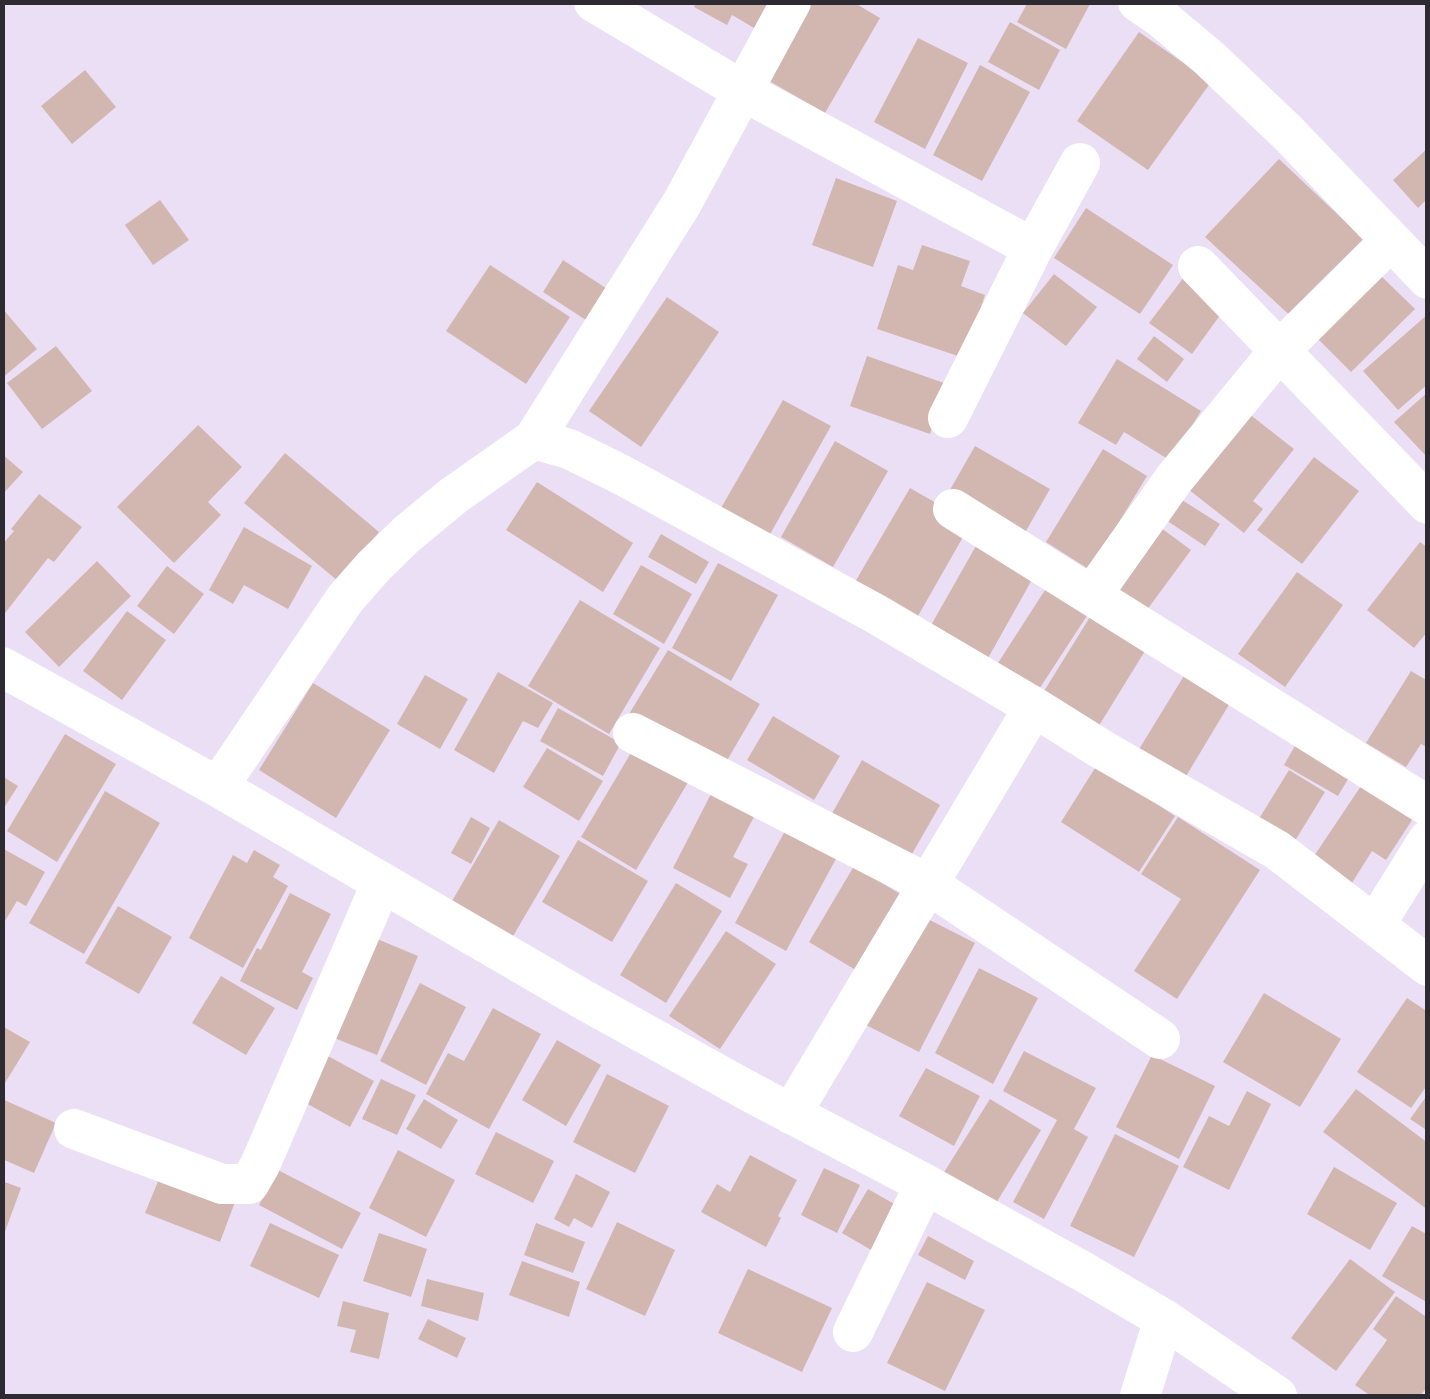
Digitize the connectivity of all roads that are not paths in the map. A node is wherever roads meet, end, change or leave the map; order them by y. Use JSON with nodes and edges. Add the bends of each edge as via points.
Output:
{"nodes":[{"id":1,"x":594,"y":2,"type":"edge"},
{"id":2,"x":791,"y":2,"type":"edge"},
{"id":3,"x":1156,"y":7,"type":"edge"},
{"id":4,"x":743,"y":91,"type":"junction"},
{"id":5,"x":1080,"y":162,"type":"dead end"},
{"id":6,"x":1390,"y":241,"type":"junction"},
{"id":7,"x":1033,"y":248,"type":"junction"},
{"id":8,"x":1198,"y":266,"type":"dead end"},
{"id":9,"x":1428,"y":278,"type":"edge"},
{"id":10,"x":1279,"y":351,"type":"junction"},
{"id":11,"x":948,"y":418,"type":"dead end"},
{"id":12,"x":534,"y":438,"type":"junction"},
{"id":13,"x":1428,"y":504,"type":"edge"},
{"id":14,"x":954,"y":509,"type":"dead end"},
{"id":15,"x":1092,"y":596,"type":"junction"},
{"id":16,"x":2,"y":668,"type":"edge"},
{"id":17,"x":1034,"y":706,"type":"junction"},
{"id":18,"x":633,"y":733,"type":"dead end"},
{"id":19,"x":218,"y":787,"type":"junction"},
{"id":20,"x":1428,"y":806,"type":"edge"},
{"id":21,"x":1428,"y":840,"type":"edge"},
{"id":22,"x":382,"y":882,"type":"junction"},
{"id":23,"x":928,"y":884,"type":"junction"},
{"id":24,"x":1375,"y":924,"type":"junction"},
{"id":25,"x":1428,"y":966,"type":"edge"},
{"id":26,"x":1160,"y":1040,"type":"dead end"},
{"id":27,"x":792,"y":1114,"type":"junction"},
{"id":28,"x":74,"y":1128,"type":"dead end"},
{"id":29,"x":925,"y":1184,"type":"junction"},
{"id":30,"x":1164,"y":1319,"type":"junction"},
{"id":31,"x":853,"y":1332,"type":"dead end"},
{"id":32,"x":1140,"y":1396,"type":"edge"},
{"id":33,"x":1277,"y":1396,"type":"edge"}],
"edges":[{"from":1,"to":4,"type":"street"},
{"from":2,"to":4,"type":"street"},
{"from":3,"to":6,"type":"street"},
{"from":4,"to":7,"type":"street"},
{"from":4,"to":12,"type":"street","via":[[672,219]]},
{"from":5,"to":7,"type":"street"},
{"from":6,"to":9,"type":"street"},
{"from":6,"to":10,"type":"street"},
{"from":7,"to":11,"type":"street"},
{"from":8,"to":10,"type":"street"},
{"from":10,"to":13,"type":"street"},
{"from":10,"to":15,"type":"street","via":[[1174,479]]},
{"from":12,"to":17,"type":"street","via":[[620,474]]},
{"from":12,"to":19,"type":"street","via":[[408,534],[345,598]]},
{"from":14,"to":15,"type":"street"},
{"from":15,"to":20,"type":"street"},
{"from":16,"to":19,"type":"street"},
{"from":17,"to":23,"type":"street"},
{"from":17,"to":24,"type":"street","via":[[1277,850]]},
{"from":18,"to":23,"type":"street"},
{"from":19,"to":22,"type":"street"},
{"from":21,"to":24,"type":"street"},
{"from":22,"to":27,"type":"street"},
{"from":22,"to":28,"type":"street","via":[[249,1184],[222,1184]]},
{"from":23,"to":26,"type":"street"},
{"from":23,"to":27,"type":"street"},
{"from":24,"to":25,"type":"street"},
{"from":27,"to":29,"type":"street"},
{"from":29,"to":30,"type":"street"},
{"from":29,"to":31,"type":"street"},
{"from":30,"to":32,"type":"street"},
{"from":30,"to":33,"type":"street"}]}
